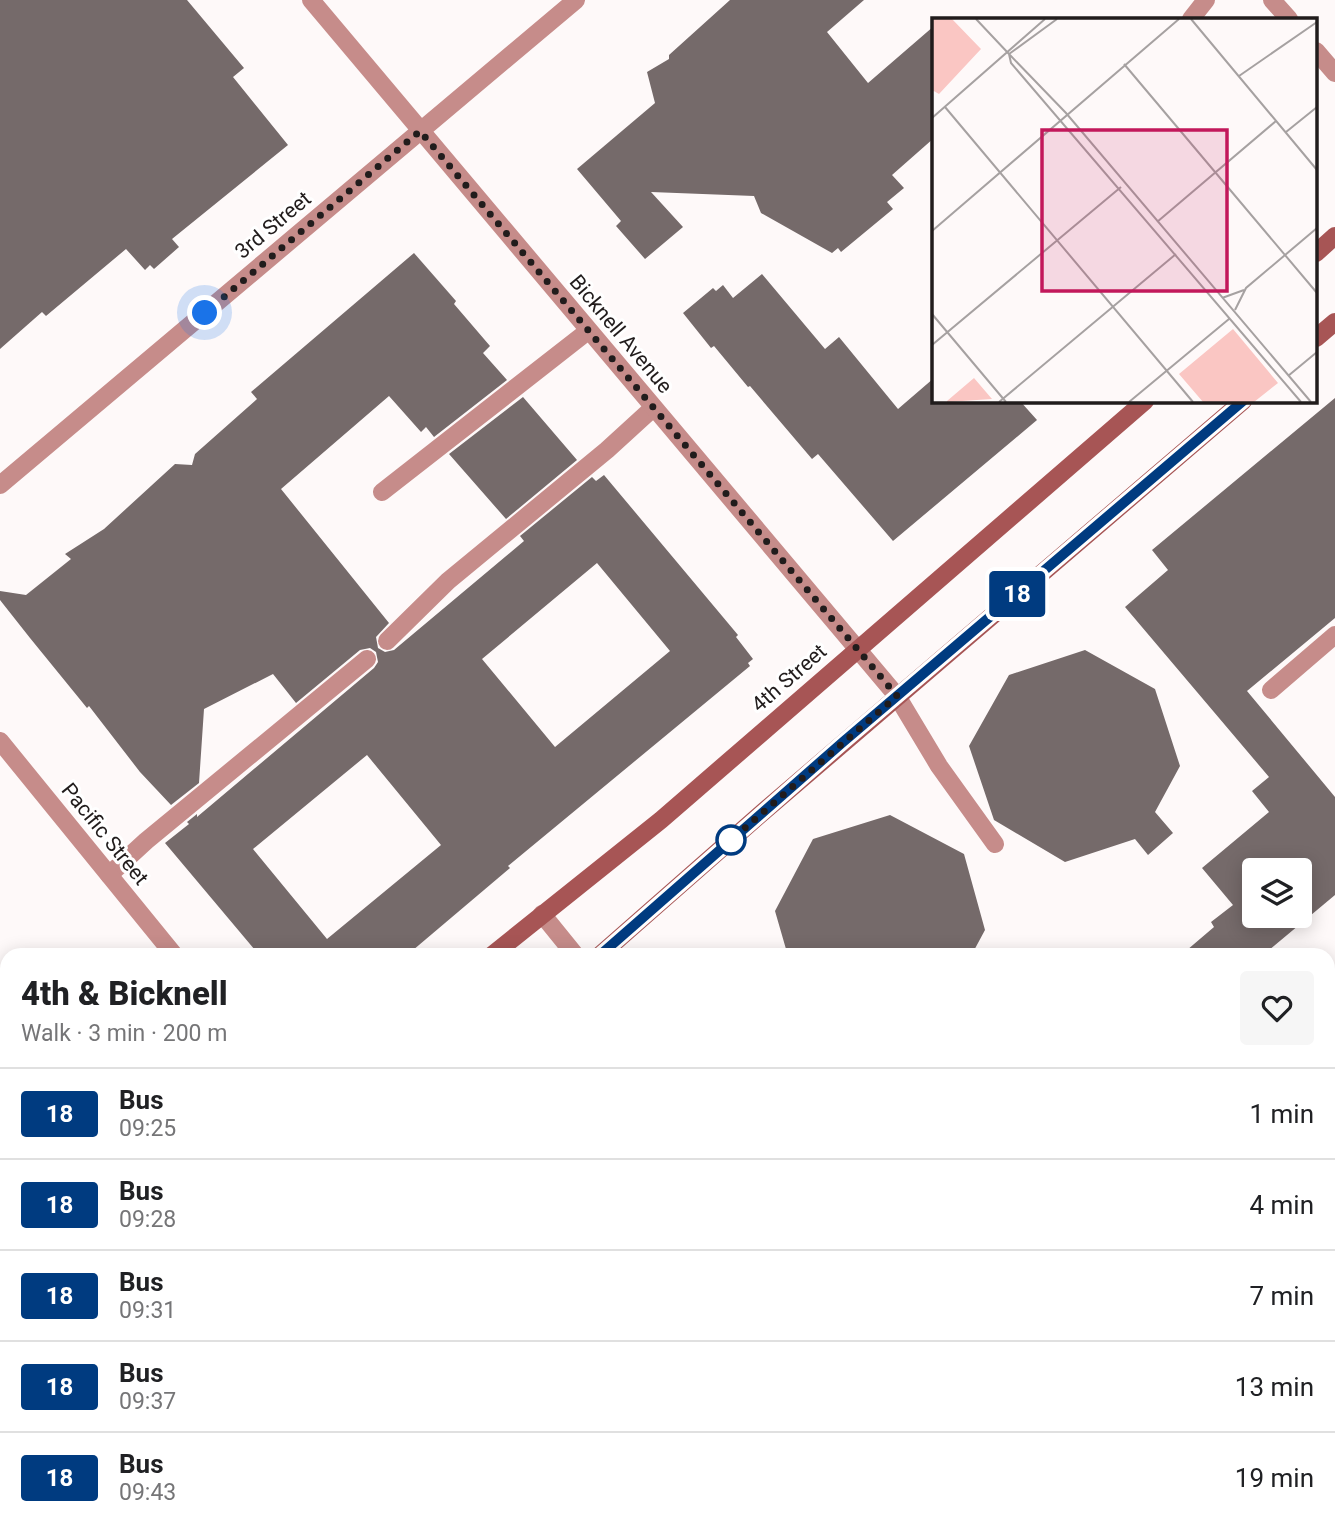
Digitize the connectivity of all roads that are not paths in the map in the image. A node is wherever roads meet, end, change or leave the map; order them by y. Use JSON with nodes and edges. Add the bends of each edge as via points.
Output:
{"nodes":[{"id":1,"x":311,"y":0,"type":"edge"},
{"id":2,"x":576,"y":0,"type":"edge"},
{"id":3,"x":1206,"y":0,"type":"edge"},
{"id":4,"x":1272,"y":0,"type":"edge"},
{"id":5,"x":1192,"y":18,"type":"edge"},
{"id":6,"x":1288,"y":18,"type":"edge"},
{"id":7,"x":1318,"y":53,"type":"edge"},
{"id":8,"x":1335,"y":73,"type":"edge"},
{"id":9,"x":420,"y":131,"type":"junction"},
{"id":10,"x":1335,"y":236,"type":"edge"},
{"id":11,"x":1318,"y":251,"type":"edge"},
{"id":12,"x":1335,"y":322,"type":"edge"},
{"id":13,"x":588,"y":331,"type":"junction"},
{"id":14,"x":1318,"y":336,"type":"edge"},
{"id":15,"x":1144,"y":402,"type":"edge"},
{"id":16,"x":1242,"y":402,"type":"edge"},
{"id":17,"x":653,"y":408,"type":"junction"},
{"id":18,"x":0,"y":485,"type":"edge"},
{"id":19,"x":382,"y":492,"type":"dead end"},
{"id":20,"x":1335,"y":635,"type":"edge"},
{"id":21,"x":387,"y":641,"type":"dead end"},
{"id":22,"x":857,"y":650,"type":"junction"},
{"id":23,"x":368,"y":659,"type":"dead end"},
{"id":24,"x":1271,"y":690,"type":"dead end"},
{"id":25,"x":897,"y":696,"type":"junction"},
{"id":26,"x":0,"y":741,"type":"edge"},
{"id":27,"x":995,"y":844,"type":"dead end"},
{"id":28,"x":109,"y":875,"type":"junction"},
{"id":29,"x":542,"y":914,"type":"junction"},
{"id":30,"x":168,"y":948,"type":"edge"},
{"id":31,"x":501,"y":948,"type":"edge"},
{"id":32,"x":570,"y":948,"type":"edge"},
{"id":33,"x":608,"y":948,"type":"edge"}],
"edges":[{"from":1,"to":9,"type":"street","name":"Bicknell Avenue"},
{"from":2,"to":9,"type":"street","name":"3rd Street"},
{"from":3,"to":5,"type":"street"},
{"from":4,"to":6,"type":"street"},
{"from":7,"to":8,"type":"street"},
{"from":9,"to":13,"type":"street","name":"Bicknell Avenue"},
{"from":9,"to":18,"type":"street","name":"3rd Street"},
{"from":10,"to":11,"type":"street"},
{"from":12,"to":14,"type":"street"},
{"from":13,"to":17,"type":"street","name":"Bicknell Avenue"},
{"from":13,"to":19,"type":"street"},
{"from":15,"to":22,"type":"street","name":"4th Street"},
{"from":16,"to":25,"type":"street"},
{"from":17,"to":21,"type":"street","via":[[448,581]]},
{"from":17,"to":22,"type":"street","name":"Bicknell Avenue"},
{"from":20,"to":24,"type":"street"},
{"from":22,"to":25,"type":"street","name":"Bicknell Avenue"},
{"from":22,"to":29,"type":"street","name":"4th Street","via":[[661,820]]},
{"from":23,"to":28,"type":"street"},
{"from":25,"to":27,"type":"street","name":"Bicknell Avenue","via":[[939,766]]},
{"from":25,"to":33,"type":"street"},
{"from":26,"to":28,"type":"street","name":"Pacific Street"},
{"from":28,"to":30,"type":"street","name":"Pacific Street"},
{"from":29,"to":31,"type":"street","name":"4th Street"},
{"from":29,"to":32,"type":"street"}]}
